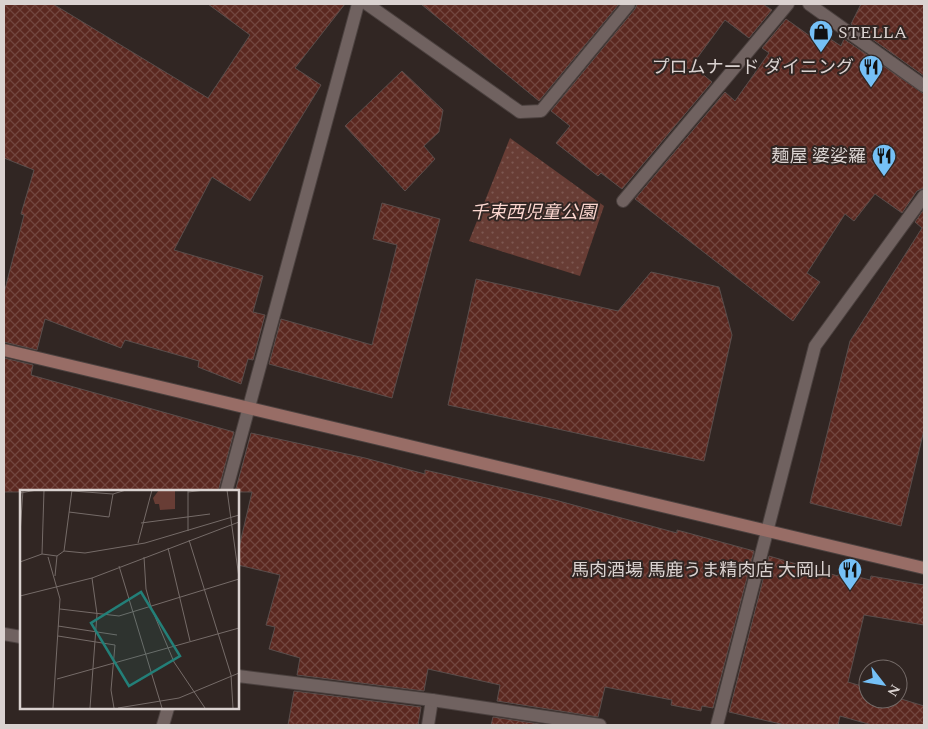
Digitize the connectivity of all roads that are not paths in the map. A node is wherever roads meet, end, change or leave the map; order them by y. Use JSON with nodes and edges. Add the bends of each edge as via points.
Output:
{"nodes":[{"id":1,"x":358,"y":4,"type":"edge"},
{"id":2,"x":367,"y":4,"type":"edge"},
{"id":3,"x":629,"y":4,"type":"edge"},
{"id":4,"x":788,"y":4,"type":"edge"},
{"id":5,"x":809,"y":4,"type":"edge"},
{"id":6,"x":924,"y":86,"type":"edge"},
{"id":7,"x":924,"y":196,"type":"edge"},
{"id":8,"x":623,"y":201,"type":"dead end"},
{"id":9,"x":4,"y":350,"type":"edge"},
{"id":10,"x":248,"y":406,"type":"junction"},
{"id":11,"x":227,"y":490,"type":"edge"},
{"id":12,"x":766,"y":530,"type":"junction"},
{"id":13,"x":924,"y":568,"type":"edge"},
{"id":14,"x":4,"y":634,"type":"edge"},
{"id":15,"x":20,"y":638,"type":"edge"},
{"id":16,"x":239,"y":676,"type":"edge"},
{"id":17,"x":432,"y":700,"type":"junction"},
{"id":18,"x":168,"y":709,"type":"edge"},
{"id":19,"x":163,"y":725,"type":"edge"},
{"id":20,"x":428,"y":725,"type":"edge"},
{"id":21,"x":600,"y":725,"type":"edge"},
{"id":22,"x":717,"y":725,"type":"edge"}],
"edges":[{"from":1,"to":10,"type":"street"},
{"from":2,"to":3,"type":"street","via":[[520,112],[541,111]]},
{"from":4,"to":8,"type":"street"},
{"from":5,"to":6,"type":"street"},
{"from":7,"to":12,"type":"street","via":[[814,346]]},
{"from":9,"to":10,"type":"street"},
{"from":10,"to":11,"type":"street"},
{"from":10,"to":12,"type":"street"},
{"from":12,"to":13,"type":"street"},
{"from":12,"to":22,"type":"street"},
{"from":14,"to":15,"type":"street"},
{"from":16,"to":17,"type":"street"},
{"from":17,"to":20,"type":"street"},
{"from":17,"to":21,"type":"street"},
{"from":18,"to":19,"type":"street"}]}
